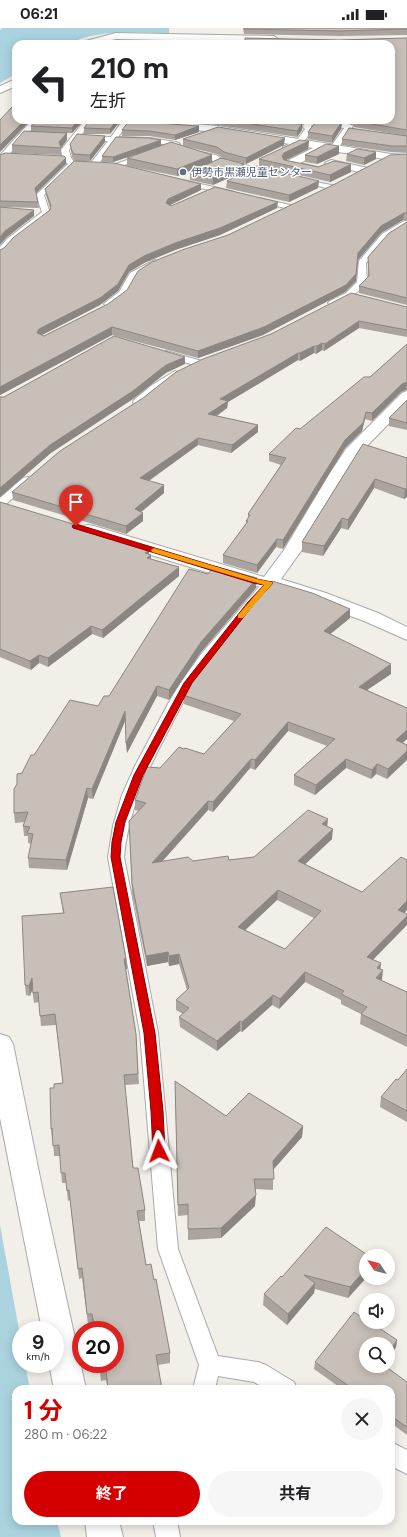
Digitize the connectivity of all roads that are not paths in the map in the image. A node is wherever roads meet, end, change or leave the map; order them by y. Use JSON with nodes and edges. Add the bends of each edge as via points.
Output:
{"nodes":[{"id":1,"x":184,"y":28,"type":"edge"},
{"id":2,"x":97,"y":40,"type":"edge"},
{"id":3,"x":169,"y":40,"type":"edge"},
{"id":4,"x":182,"y":40,"type":"edge"},
{"id":5,"x":12,"y":84,"type":"edge"},
{"id":6,"x":0,"y":90,"type":"edge"},
{"id":7,"x":33,"y":124,"type":"edge"},
{"id":8,"x":85,"y":124,"type":"edge"},
{"id":9,"x":125,"y":124,"type":"edge"},
{"id":10,"x":152,"y":124,"type":"edge"},
{"id":11,"x":306,"y":124,"type":"edge"},
{"id":12,"x":218,"y":129,"type":"junction"},
{"id":13,"x":197,"y":136,"type":"edge"},
{"id":14,"x":70,"y":138,"type":"junction"},
{"id":15,"x":115,"y":138,"type":"junction"},
{"id":16,"x":300,"y":142,"type":"junction"},
{"id":17,"x":170,"y":146,"type":"junction"},
{"id":18,"x":329,"y":147,"type":"junction"},
{"id":19,"x":355,"y":151,"type":"junction"},
{"id":20,"x":280,"y":152,"type":"edge"},
{"id":21,"x":407,"y":156,"type":"edge"},
{"id":22,"x":3,"y":157,"type":"edge"},
{"id":23,"x":391,"y":157,"type":"junction"},
{"id":24,"x":260,"y":162,"type":"edge"},
{"id":25,"x":87,"y":163,"type":"junction"},
{"id":26,"x":331,"y":163,"type":"junction"},
{"id":27,"x":371,"y":167,"type":"junction"},
{"id":28,"x":247,"y":168,"type":"junction"},
{"id":29,"x":129,"y":170,"type":"edge"},
{"id":30,"x":255,"y":170,"type":"junction"},
{"id":31,"x":192,"y":175,"type":"edge"},
{"id":32,"x":278,"y":175,"type":"edge"},
{"id":33,"x":242,"y":176,"type":"edge"},
{"id":34,"x":351,"y":177,"type":"edge"},
{"id":35,"x":293,"y":178,"type":"edge"},
{"id":36,"x":228,"y":183,"type":"edge"},
{"id":37,"x":214,"y":189,"type":"junction"},
{"id":38,"x":237,"y":194,"type":"edge"},
{"id":39,"x":318,"y":194,"type":"edge"},
{"id":40,"x":200,"y":196,"type":"edge"},
{"id":41,"x":252,"y":198,"type":"edge"},
{"id":42,"x":30,"y":212,"type":"edge"},
{"id":43,"x":46,"y":213,"type":"junction"},
{"id":44,"x":277,"y":213,"type":"edge"},
{"id":45,"x":407,"y":223,"type":"edge"},
{"id":46,"x":0,"y":252,"type":"edge"},
{"id":47,"x":166,"y":258,"type":"edge"},
{"id":48,"x":349,"y":294,"type":"junction"},
{"id":49,"x":363,"y":298,"type":"edge"},
{"id":50,"x":104,"y":308,"type":"edge"},
{"id":51,"x":322,"y":309,"type":"edge"},
{"id":52,"x":154,"y":350,"type":"edge"},
{"id":53,"x":407,"y":396,"type":"edge"},
{"id":54,"x":132,"y":406,"type":"edge"},
{"id":55,"x":33,"y":475,"type":"edge"},
{"id":56,"x":6,"y":505,"type":"edge"},
{"id":57,"x":76,"y":526,"type":"edge"},
{"id":58,"x":269,"y":583,"type":"junction"},
{"id":59,"x":407,"y":634,"type":"edge"},
{"id":60,"x":0,"y":1044,"type":"edge"},
{"id":61,"x":210,"y":1365,"type":"junction"},
{"id":62,"x":69,"y":1385,"type":"edge"},
{"id":63,"x":205,"y":1385,"type":"edge"},
{"id":64,"x":279,"y":1385,"type":"edge"},
{"id":65,"x":395,"y":1456,"type":"edge"},
{"id":66,"x":407,"y":1463,"type":"edge"},
{"id":67,"x":103,"y":1525,"type":"edge"},
{"id":68,"x":166,"y":1525,"type":"edge"},
{"id":69,"x":105,"y":1537,"type":"edge"},
{"id":70,"x":168,"y":1537,"type":"edge"}],
"edges":[{"from":1,"to":4,"type":"street"},
{"from":2,"to":3,"type":"street","via":[[116,36]]},
{"from":5,"to":6,"type":"street"},
{"from":7,"to":22,"type":"lane","via":[[26,135]]},
{"from":8,"to":14,"type":"lane"},
{"from":9,"to":15,"type":"lane"},
{"from":10,"to":12,"type":"street"},
{"from":11,"to":16,"type":"lane","via":[[309,129]]},
{"from":11,"to":18,"type":"lane","via":[[348,126],[351,130]]},
{"from":12,"to":13,"type":"lane"},
{"from":12,"to":16,"type":"street"},
{"from":14,"to":15,"type":"lane"},
{"from":14,"to":25,"type":"lane","via":[[65,150]]},
{"from":15,"to":17,"type":"lane","via":[[149,140]]},
{"from":15,"to":25,"type":"lane"},
{"from":16,"to":18,"type":"street"},
{"from":16,"to":20,"type":"lane"},
{"from":17,"to":25,"type":"lane"},
{"from":17,"to":28,"type":"lane","via":[[212,157],[217,164]]},
{"from":18,"to":19,"type":"street"},
{"from":18,"to":26,"type":"street","via":[[288,164],[318,170]]},
{"from":19,"to":23,"type":"street"},
{"from":19,"to":26,"type":"street"},
{"from":21,"to":23,"type":"street"},
{"from":23,"to":27,"type":"lane"},
{"from":24,"to":28,"type":"lane"},
{"from":25,"to":29,"type":"lane"},
{"from":25,"to":43,"type":"lane","via":[[40,195]]},
{"from":26,"to":27,"type":"street"},
{"from":27,"to":34,"type":"lane"},
{"from":28,"to":30,"type":"lane"},
{"from":30,"to":32,"type":"lane"},
{"from":30,"to":33,"type":"lane"},
{"from":31,"to":37,"type":"lane","via":[[177,181]]},
{"from":35,"to":39,"type":"lane","via":[[334,185]]},
{"from":36,"to":37,"type":"lane"},
{"from":37,"to":38,"type":"lane"},
{"from":37,"to":40,"type":"lane"},
{"from":41,"to":44,"type":"lane","via":[[294,205]]},
{"from":42,"to":43,"type":"lane"},
{"from":43,"to":46,"type":"lane"},
{"from":45,"to":48,"type":"lane","via":[[385,236],[362,263],[362,283]]},
{"from":47,"to":50,"type":"lane","via":[[133,275],[124,294]]},
{"from":48,"to":49,"type":"lane"},
{"from":48,"to":51,"type":"lane"},
{"from":52,"to":54,"type":"lane","via":[[201,361],[171,376]]},
{"from":53,"to":58,"type":"street","via":[[352,452],[292,551]]},
{"from":55,"to":56,"type":"lane"},
{"from":57,"to":58,"type":"street"},
{"from":58,"to":59,"type":"street","via":[[283,584],[343,606]]},
{"from":58,"to":61,"type":"lane","via":[[188,683],[137,778],[120,822],[116,842],[116,857],[149,1033],[168,1249]]},
{"from":60,"to":62,"type":"street"},
{"from":61,"to":63,"type":"lane"},
{"from":61,"to":64,"type":"lane","via":[[258,1372]]},
{"from":65,"to":66,"type":"lane"},
{"from":67,"to":69,"type":"street"},
{"from":68,"to":70,"type":"lane"}]}
